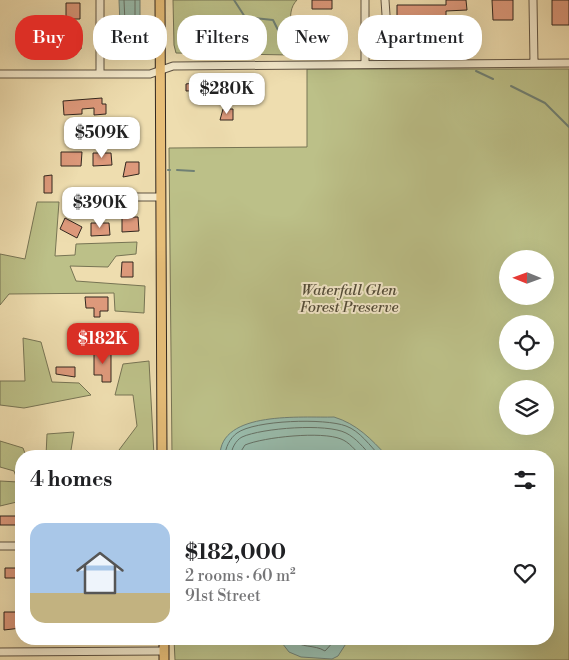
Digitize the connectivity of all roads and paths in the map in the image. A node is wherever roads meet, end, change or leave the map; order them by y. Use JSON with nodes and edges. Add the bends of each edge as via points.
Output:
{"nodes":[{"id":1,"x":100,"y":0,"type":"edge"},
{"id":2,"x":160,"y":0,"type":"edge"},
{"id":3,"x":364,"y":0,"type":"edge"},
{"id":4,"x":385,"y":0,"type":"edge"},
{"id":5,"x":533,"y":0,"type":"edge"},
{"id":6,"x":386,"y":15,"type":"edge"},
{"id":7,"x":534,"y":63,"type":"junction"},
{"id":8,"x":569,"y":63,"type":"edge"},
{"id":9,"x":365,"y":64,"type":"junction"},
{"id":10,"x":161,"y":70,"type":"junction"},
{"id":11,"x":0,"y":74,"type":"edge"},
{"id":12,"x":100,"y":74,"type":"junction"},
{"id":13,"x":86,"y":196,"type":"dead end"},
{"id":14,"x":161,"y":197,"type":"junction"},
{"id":15,"x":162,"y":450,"type":"edge"},
{"id":16,"x":0,"y":546,"type":"edge"},
{"id":17,"x":15,"y":546,"type":"edge"},
{"id":18,"x":0,"y":652,"type":"edge"},
{"id":19,"x":164,"y":656,"type":"edge"}],
"edges":[{"from":1,"to":12,"type":"street"},
{"from":2,"to":10,"type":"main road"},
{"from":3,"to":9,"type":"street"},
{"from":4,"to":6,"type":"street"},
{"from":5,"to":7,"type":"street"},
{"from":7,"to":8,"type":"street"},
{"from":7,"to":9,"type":"street"},
{"from":9,"to":10,"type":"street","via":[[174,66]]},
{"from":10,"to":12,"type":"street","via":[[150,74]]},
{"from":10,"to":14,"type":"main road"},
{"from":11,"to":12,"type":"street"},
{"from":13,"to":14,"type":"street"},
{"from":14,"to":15,"type":"main road"},
{"from":16,"to":17,"type":"street"},
{"from":18,"to":19,"type":"street"}]}
